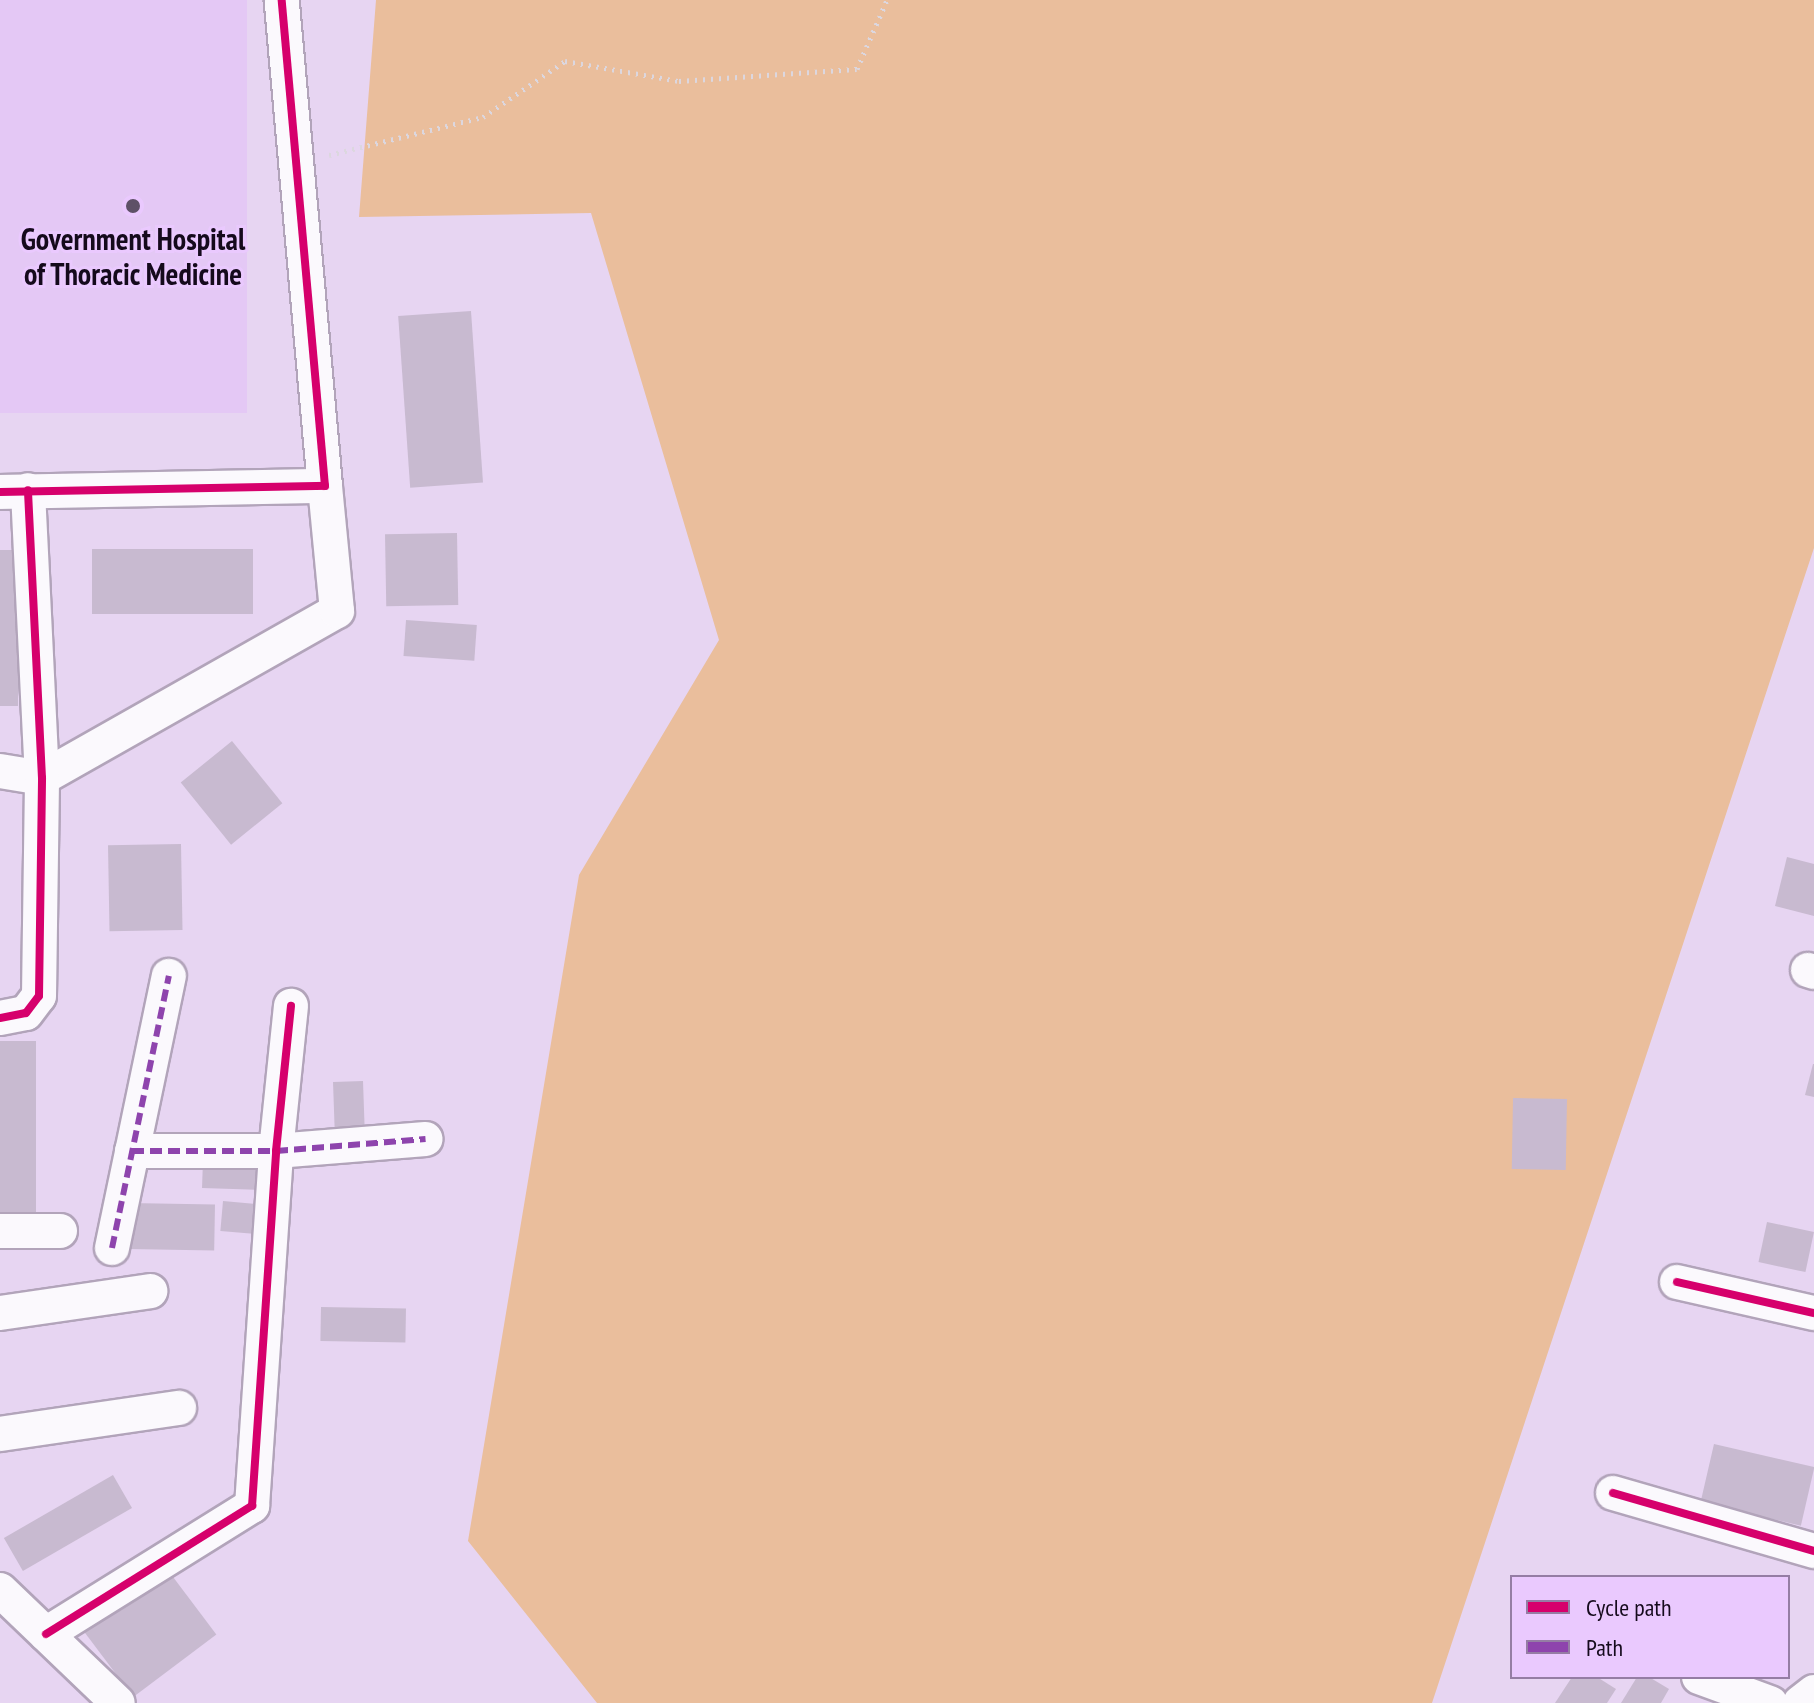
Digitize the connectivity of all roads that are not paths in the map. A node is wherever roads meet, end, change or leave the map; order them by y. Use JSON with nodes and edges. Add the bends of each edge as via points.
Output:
{"nodes":[{"id":1,"x":282,"y":0,"type":"edge"},
{"id":2,"x":325,"y":486,"type":"junction"},
{"id":3,"x":14,"y":491,"type":"edge"},
{"id":4,"x":0,"y":771,"type":"edge"},
{"id":5,"x":42,"y":778,"type":"junction"},
{"id":6,"x":169,"y":976,"type":"dead end"},
{"id":7,"x":291,"y":1006,"type":"dead end"},
{"id":8,"x":0,"y":1018,"type":"edge"},
{"id":9,"x":426,"y":1139,"type":"dead end"},
{"id":10,"x":132,"y":1151,"type":"junction"},
{"id":11,"x":276,"y":1151,"type":"junction"},
{"id":12,"x":0,"y":1231,"type":"edge"},
{"id":13,"x":60,"y":1231,"type":"dead end"},
{"id":14,"x":112,"y":1248,"type":"dead end"},
{"id":15,"x":1677,"y":1282,"type":"dead end"},
{"id":16,"x":150,"y":1291,"type":"dead end"},
{"id":17,"x":0,"y":1313,"type":"edge"},
{"id":18,"x":1814,"y":1313,"type":"edge"},
{"id":19,"x":179,"y":1408,"type":"dead end"},
{"id":20,"x":0,"y":1434,"type":"edge"},
{"id":21,"x":1613,"y":1493,"type":"dead end"},
{"id":22,"x":1814,"y":1551,"type":"edge"},
{"id":23,"x":0,"y":1590,"type":"edge"},
{"id":24,"x":46,"y":1634,"type":"junction"},
{"id":25,"x":1704,"y":1679,"type":"edge"},
{"id":26,"x":1814,"y":1692,"type":"edge"},
{"id":27,"x":118,"y":1703,"type":"edge"},
{"id":28,"x":1770,"y":1703,"type":"edge"},
{"id":29,"x":1800,"y":1703,"type":"edge"}],
"edges":[{"from":1,"to":2,"type":"street"},
{"from":2,"to":3,"type":"street"},
{"from":2,"to":5,"type":"street","via":[[337,611]]},
{"from":3,"to":5,"type":"street"},
{"from":4,"to":5,"type":"street"},
{"from":5,"to":8,"type":"street","via":[[39,996],[26,1013]]},
{"from":6,"to":10,"type":"street"},
{"from":7,"to":11,"type":"street"},
{"from":9,"to":11,"type":"street"},
{"from":10,"to":11,"type":"street"},
{"from":10,"to":14,"type":"street"},
{"from":11,"to":24,"type":"street","via":[[252,1506]]},
{"from":12,"to":13,"type":"street"},
{"from":15,"to":18,"type":"street"},
{"from":16,"to":17,"type":"street"},
{"from":19,"to":20,"type":"street"},
{"from":21,"to":22,"type":"street"},
{"from":23,"to":24,"type":"street"},
{"from":24,"to":27,"type":"street"},
{"from":25,"to":28,"type":"street"},
{"from":26,"to":29,"type":"street"}]}
